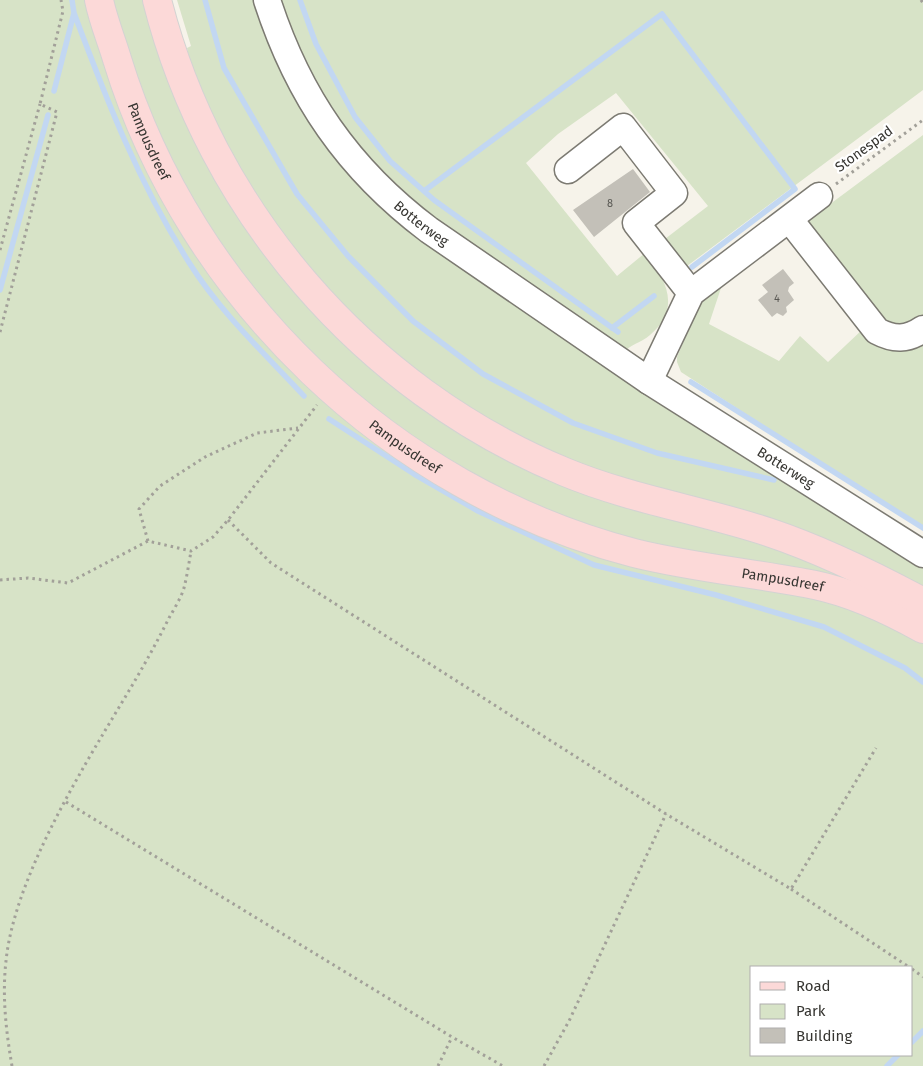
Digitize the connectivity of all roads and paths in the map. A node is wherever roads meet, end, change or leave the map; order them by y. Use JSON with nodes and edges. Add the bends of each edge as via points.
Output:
{"nodes":[{"id":1,"x":61,"y":0,"type":"edge"},
{"id":2,"x":99,"y":0,"type":"edge"},
{"id":3,"x":157,"y":0,"type":"edge"},
{"id":4,"x":268,"y":0,"type":"edge"},
{"id":5,"x":40,"y":104,"type":"junction"},
{"id":6,"x":923,"y":120,"type":"edge"},
{"id":7,"x":568,"y":170,"type":"dead end"},
{"id":8,"x":819,"y":196,"type":"joint"},
{"id":9,"x":790,"y":220,"type":"junction"},
{"id":10,"x":0,"y":250,"type":"edge"},
{"id":11,"x":691,"y":293,"type":"junction"},
{"id":12,"x":923,"y":328,"type":"edge"},
{"id":13,"x":0,"y":332,"type":"edge"},
{"id":14,"x":649,"y":380,"type":"junction"},
{"id":15,"x":330,"y":389,"type":"junction"},
{"id":16,"x":298,"y":428,"type":"junction"},
{"id":17,"x":228,"y":520,"type":"junction"},
{"id":18,"x":148,"y":541,"type":"junction"},
{"id":19,"x":191,"y":551,"type":"junction"},
{"id":20,"x":923,"y":554,"type":"edge"},
{"id":21,"x":0,"y":580,"type":"edge"},
{"id":22,"x":923,"y":602,"type":"edge"},
{"id":23,"x":923,"y":629,"type":"edge"},
{"id":24,"x":876,"y":748,"type":"dead end"},
{"id":25,"x":66,"y":802,"type":"junction"},
{"id":26,"x":666,"y":814,"type":"junction"},
{"id":27,"x":791,"y":889,"type":"junction"},
{"id":28,"x":907,"y":966,"type":"edge"},
{"id":29,"x":452,"y":1037,"type":"junction"},
{"id":30,"x":12,"y":1066,"type":"edge"},
{"id":31,"x":438,"y":1066,"type":"edge"},
{"id":32,"x":503,"y":1066,"type":"edge"},
{"id":33,"x":544,"y":1066,"type":"edge"}],
"edges":[{"from":1,"to":5,"type":"path","via":[[63,11]]},
{"from":2,"to":15,"type":"main road","name":"Pampusdreef","via":[[128,95],[153,156],[175,197],[234,286],[282,342]]},
{"from":3,"to":22,"type":"main road","via":[[198,119],[255,220],[326,307],[363,344],[415,386],[511,447],[564,472],[766,531],[869,573]]},
{"from":4,"to":14,"type":"street","name":"Botterweg","via":[[280,41],[326,127],[360,168],[429,230]]},
{"from":5,"to":10,"type":"path"},
{"from":5,"to":13,"type":"path","via":[[57,112]]},
{"from":6,"to":8,"type":"path","name":"Stonespad"},
{"from":7,"to":11,"type":"street","via":[[623,127],[674,193],[636,223]]},
{"from":8,"to":9,"type":"street"},
{"from":9,"to":11,"type":"street"},
{"from":9,"to":12,"type":"street","via":[[877,332],[901,339]]},
{"from":11,"to":14,"type":"street"},
{"from":14,"to":20,"type":"street","name":"Botterweg"},
{"from":15,"to":16,"type":"path"},
{"from":15,"to":23,"type":"main road","name":"Pampusdreef","via":[[406,449],[478,492],[544,522],[634,553],[690,566],[816,586],[872,603]]},
{"from":16,"to":17,"type":"path"},
{"from":16,"to":18,"type":"path","via":[[257,433],[205,457],[160,486],[139,509]]},
{"from":17,"to":19,"type":"path","via":[[213,537]]},
{"from":17,"to":26,"type":"path","via":[[271,563]]},
{"from":18,"to":19,"type":"path"},
{"from":18,"to":21,"type":"path","via":[[68,583],[28,578]]},
{"from":19,"to":25,"type":"path","via":[[180,598]]},
{"from":24,"to":27,"type":"path"},
{"from":25,"to":29,"type":"path"},
{"from":25,"to":30,"type":"path","via":[[30,875],[13,923],[4,991]]},
{"from":26,"to":27,"type":"path"},
{"from":26,"to":33,"type":"path"},
{"from":27,"to":28,"type":"path"},
{"from":29,"to":31,"type":"path"},
{"from":29,"to":32,"type":"path"}]}
